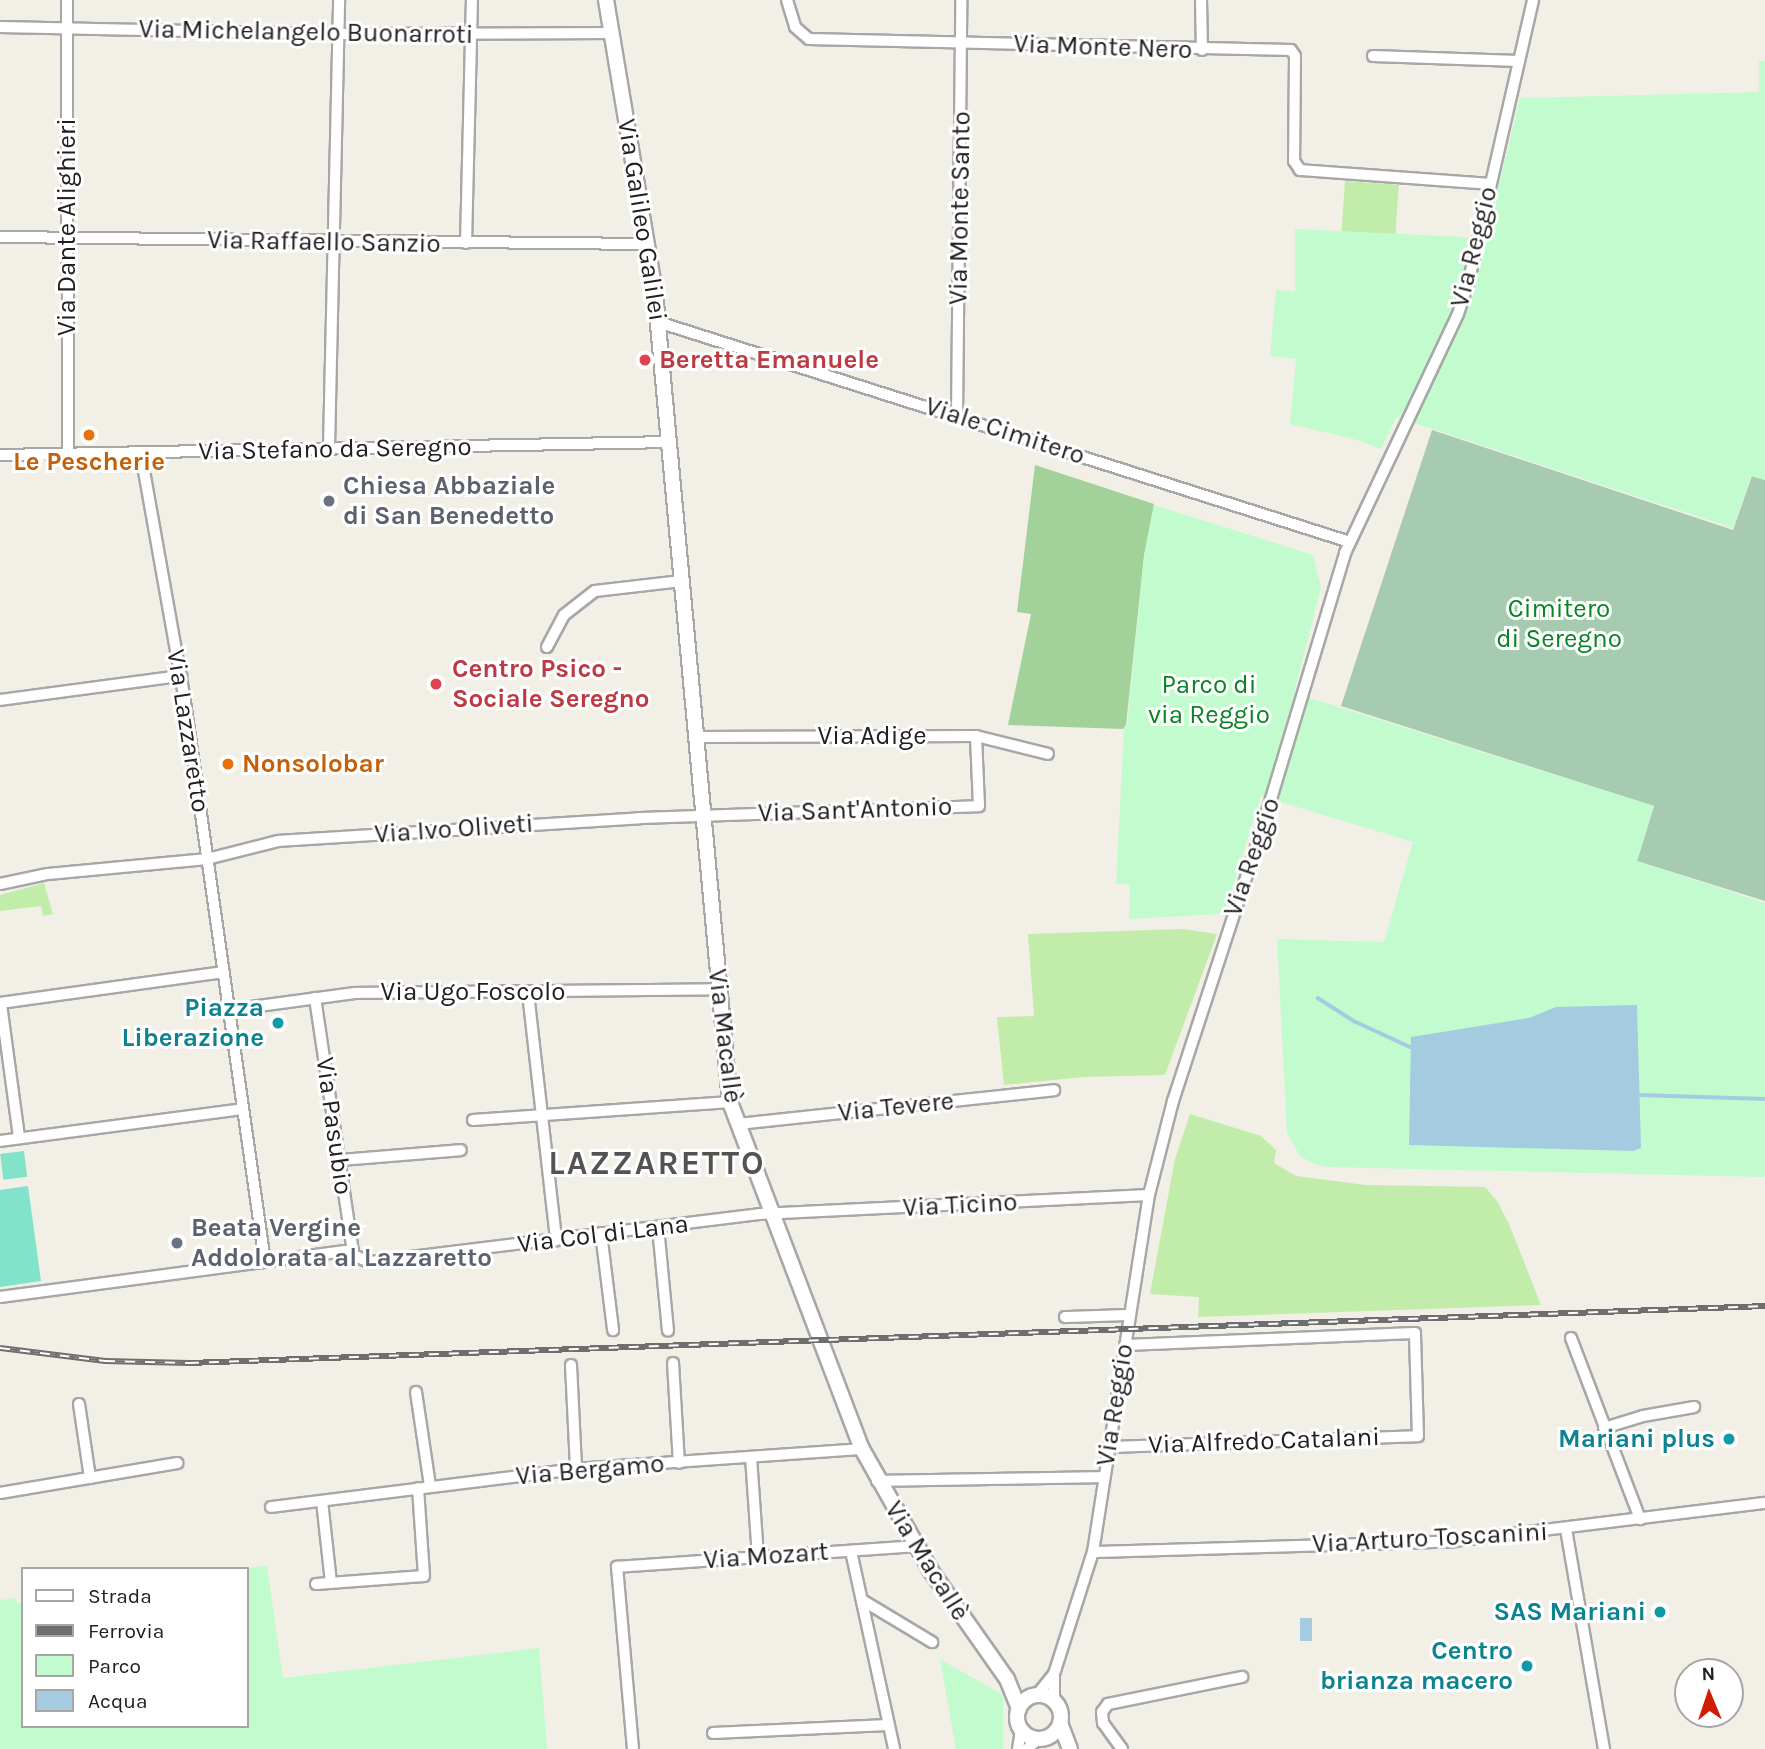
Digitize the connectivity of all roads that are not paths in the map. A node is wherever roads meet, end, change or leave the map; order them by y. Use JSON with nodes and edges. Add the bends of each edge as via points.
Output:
{"nodes":[{"id":1,"x":67,"y":0,"type":"edge"},
{"id":2,"x":339,"y":0,"type":"edge"},
{"id":3,"x":472,"y":0,"type":"edge"},
{"id":4,"x":606,"y":0,"type":"edge"},
{"id":5,"x":786,"y":0,"type":"edge"},
{"id":6,"x":961,"y":0,"type":"edge"},
{"id":7,"x":1201,"y":0,"type":"edge"},
{"id":8,"x":1533,"y":0,"type":"edge"},
{"id":9,"x":0,"y":26,"type":"edge"},
{"id":10,"x":68,"y":29,"type":"junction"},
{"id":11,"x":612,"y":33,"type":"junction"},
{"id":12,"x":337,"y":34,"type":"junction"},
{"id":13,"x":471,"y":34,"type":"junction"},
{"id":14,"x":962,"y":43,"type":"junction"},
{"id":15,"x":1202,"y":50,"type":"junction"},
{"id":16,"x":1373,"y":56,"type":"dead end"},
{"id":17,"x":1519,"y":61,"type":"junction"},
{"id":18,"x":1489,"y":184,"type":"junction"},
{"id":19,"x":0,"y":237,"type":"edge"},
{"id":20,"x":66,"y":239,"type":"junction"},
{"id":21,"x":333,"y":242,"type":"junction"},
{"id":22,"x":466,"y":243,"type":"junction"},
{"id":23,"x":648,"y":244,"type":"junction"},
{"id":24,"x":658,"y":323,"type":"junction"},
{"id":25,"x":957,"y":416,"type":"junction"},
{"id":26,"x":669,"y":442,"type":"junction"},
{"id":27,"x":329,"y":447,"type":"junction"},
{"id":28,"x":68,"y":453,"type":"junction"},
{"id":29,"x":141,"y":454,"type":"junction"},
{"id":30,"x":0,"y":455,"type":"edge"},
{"id":31,"x":1350,"y":542,"type":"junction"},
{"id":32,"x":681,"y":580,"type":"junction"},
{"id":33,"x":547,"y":647,"type":"dead end"},
{"id":34,"x":181,"y":676,"type":"junction"},
{"id":35,"x":0,"y":700,"type":"edge"},
{"id":36,"x":976,"y":736,"type":"junction"},
{"id":37,"x":694,"y":737,"type":"junction"},
{"id":38,"x":1048,"y":754,"type":"dead end"},
{"id":39,"x":703,"y":814,"type":"junction"},
{"id":40,"x":207,"y":859,"type":"junction"},
{"id":41,"x":0,"y":884,"type":"edge"},
{"id":42,"x":224,"y":972,"type":"junction"},
{"id":43,"x":717,"y":989,"type":"junction"},
{"id":44,"x":527,"y":993,"type":"junction"},
{"id":45,"x":315,"y":998,"type":"junction"},
{"id":46,"x":0,"y":1004,"type":"edge"},
{"id":47,"x":229,"y":1010,"type":"junction"},
{"id":48,"x":1054,"y":1090,"type":"dead end"},
{"id":49,"x":730,"y":1102,"type":"junction"},
{"id":50,"x":243,"y":1109,"type":"junction"},
{"id":51,"x":541,"y":1116,"type":"junction"},
{"id":52,"x":473,"y":1120,"type":"dead end"},
{"id":53,"x":738,"y":1124,"type":"junction"},
{"id":54,"x":19,"y":1139,"type":"junction"},
{"id":55,"x":0,"y":1141,"type":"edge"},
{"id":56,"x":461,"y":1150,"type":"dead end"},
{"id":57,"x":340,"y":1160,"type":"junction"},
{"id":58,"x":1149,"y":1195,"type":"junction"},
{"id":59,"x":772,"y":1214,"type":"junction"},
{"id":60,"x":658,"y":1227,"type":"junction"},
{"id":61,"x":601,"y":1233,"type":"junction"},
{"id":62,"x":556,"y":1240,"type":"junction"},
{"id":63,"x":353,"y":1253,"type":"junction"},
{"id":64,"x":265,"y":1262,"type":"junction"},
{"id":65,"x":0,"y":1297,"type":"edge"},
{"id":66,"x":1130,"y":1315,"type":"junction"},
{"id":67,"x":1065,"y":1317,"type":"dead end"},
{"id":68,"x":613,"y":1330,"type":"dead end"},
{"id":69,"x":668,"y":1331,"type":"dead end"},
{"id":70,"x":1571,"y":1338,"type":"dead end"},
{"id":71,"x":1125,"y":1345,"type":"junction"},
{"id":72,"x":673,"y":1363,"type":"dead end"},
{"id":73,"x":570,"y":1365,"type":"dead end"},
{"id":74,"x":416,"y":1392,"type":"dead end"},
{"id":75,"x":79,"y":1404,"type":"dead end"},
{"id":76,"x":1694,"y":1407,"type":"dead end"},
{"id":77,"x":1604,"y":1428,"type":"junction"},
{"id":78,"x":1109,"y":1447,"type":"junction"},
{"id":79,"x":862,"y":1449,"type":"junction"},
{"id":80,"x":751,"y":1457,"type":"junction"},
{"id":81,"x":177,"y":1463,"type":"dead end"},
{"id":82,"x":679,"y":1463,"type":"junction"},
{"id":83,"x":576,"y":1469,"type":"junction"},
{"id":84,"x":1104,"y":1477,"type":"junction"},
{"id":85,"x":90,"y":1478,"type":"junction"},
{"id":86,"x":877,"y":1481,"type":"junction"},
{"id":87,"x":424,"y":1487,"type":"junction"},
{"id":88,"x":0,"y":1493,"type":"edge"},
{"id":89,"x":321,"y":1501,"type":"junction"},
{"id":90,"x":1765,"y":1503,"type":"edge"},
{"id":91,"x":271,"y":1507,"type":"dead end"},
{"id":92,"x":1640,"y":1519,"type":"junction"},
{"id":93,"x":1566,"y":1529,"type":"junction"},
{"id":94,"x":916,"y":1546,"type":"junction"},
{"id":95,"x":851,"y":1551,"type":"junction"},
{"id":96,"x":1093,"y":1552,"type":"junction"},
{"id":97,"x":758,"y":1557,"type":"junction"},
{"id":98,"x":331,"y":1583,"type":"junction"},
{"id":99,"x":316,"y":1584,"type":"dead end"},
{"id":100,"x":862,"y":1600,"type":"junction"},
{"id":101,"x":932,"y":1642,"type":"dead end"},
{"id":102,"x":1054,"y":1674,"type":"junction"},
{"id":103,"x":1241,"y":1677,"type":"dead end"},
{"id":104,"x":1007,"y":1679,"type":"junction"},
{"id":105,"x":1035,"y":1695,"type":"junction"},
{"id":106,"x":1054,"y":1701,"type":"junction"},
{"id":107,"x":1019,"y":1709,"type":"junction"},
{"id":108,"x":1060,"y":1723,"type":"junction"},
{"id":109,"x":888,"y":1725,"type":"junction"},
{"id":110,"x":1021,"y":1728,"type":"junction"},
{"id":111,"x":713,"y":1733,"type":"dead end"},
{"id":112,"x":1037,"y":1742,"type":"edge"},
{"id":113,"x":1068,"y":1747,"type":"edge"},
{"id":114,"x":633,"y":1749,"type":"edge"},
{"id":115,"x":894,"y":1749,"type":"edge"},
{"id":116,"x":1018,"y":1749,"type":"edge"},
{"id":117,"x":1122,"y":1749,"type":"edge"},
{"id":118,"x":1604,"y":1749,"type":"edge"}],
"edges":[{"from":1,"to":10,"type":"street","name":"Via Dante Alighieri"},
{"from":2,"to":12,"type":"street"},
{"from":3,"to":13,"type":"street"},
{"from":4,"to":11,"type":"street","name":"Via Galileo Galilei"},
{"from":5,"to":14,"type":"street","name":"Via Monte Nero","via":[[795,27],[809,39]]},
{"from":6,"to":14,"type":"street","name":"Via Monte Santo"},
{"from":7,"to":15,"type":"street"},
{"from":8,"to":17,"type":"street","name":"Via Reggio"},
{"from":9,"to":10,"type":"street","name":"Via Michelangelo Buonarroti"},
{"from":10,"to":12,"type":"street","name":"Via Michelangelo Buonarroti"},
{"from":10,"to":20,"type":"street","name":"Via Dante Alighieri"},
{"from":11,"to":13,"type":"street","name":"Via Michelangelo Buonarroti"},
{"from":11,"to":23,"type":"street","name":"Via Galileo Galilei"},
{"from":12,"to":13,"type":"street","name":"Via Michelangelo Buonarroti"},
{"from":12,"to":21,"type":"street"},
{"from":13,"to":22,"type":"street"},
{"from":14,"to":15,"type":"street","name":"Via Monte Nero"},
{"from":14,"to":25,"type":"street","name":"Via Monte Santo"},
{"from":15,"to":18,"type":"street","name":"Via Monte Nero","via":[[1290,50],[1295,56],[1294,161],[1300,170]]},
{"from":16,"to":17,"type":"street"},
{"from":17,"to":18,"type":"street","name":"Via Reggio"},
{"from":18,"to":31,"type":"street","name":"Via Reggio","via":[[1458,314]]},
{"from":19,"to":20,"type":"street","name":"Via Raffaello Sanzio"},
{"from":20,"to":21,"type":"street","name":"Via Raffaello Sanzio"},
{"from":20,"to":28,"type":"street","name":"Via Dante Alighieri"},
{"from":21,"to":22,"type":"street","name":"Via Raffaello Sanzio"},
{"from":21,"to":27,"type":"street"},
{"from":22,"to":23,"type":"street","name":"Via Raffaello Sanzio"},
{"from":23,"to":24,"type":"street","name":"Via Galileo Galilei"},
{"from":24,"to":25,"type":"street","name":"Viale Cimitero"},
{"from":24,"to":26,"type":"street","name":"Via Galileo Galilei"},
{"from":25,"to":31,"type":"street","name":"Viale Cimitero"},
{"from":26,"to":27,"type":"street","name":"Via Stefano da Seregno"},
{"from":26,"to":32,"type":"street","name":"Via Macallè"},
{"from":27,"to":29,"type":"street","name":"Via Stefano da Seregno"},
{"from":28,"to":29,"type":"street","name":"Via Stefano da Seregno"},
{"from":28,"to":30,"type":"street","name":"Via Stefano da Seregno"},
{"from":29,"to":34,"type":"street","name":"Via Lazzaretto"},
{"from":31,"to":58,"type":"street","name":"Via Reggio","via":[[1178,1083]]},
{"from":32,"to":33,"type":"street","via":[[595,591],[564,615]]},
{"from":32,"to":37,"type":"street","name":"Via Macallè"},
{"from":34,"to":35,"type":"street"},
{"from":34,"to":40,"type":"street","name":"Via Lazzaretto"},
{"from":36,"to":37,"type":"street","name":"Via Adige"},
{"from":36,"to":38,"type":"street","name":"Via Adige"},
{"from":36,"to":39,"type":"street","name":"Via Sant'Antonio","via":[[979,806]]},
{"from":37,"to":39,"type":"street","name":"Via Macallè"},
{"from":39,"to":40,"type":"street","name":"Via Ivo Oliveti","via":[[278,841]]},
{"from":39,"to":43,"type":"street","name":"Via Macallè"},
{"from":40,"to":41,"type":"street","name":"Via Ivo Oliveti","via":[[48,874]]},
{"from":40,"to":42,"type":"street","name":"Via Lazzaretto"},
{"from":42,"to":46,"type":"street"},
{"from":42,"to":47,"type":"street","name":"Via Lazzaretto"},
{"from":43,"to":44,"type":"street","name":"Via Ugo Foscolo"},
{"from":43,"to":49,"type":"street","name":"Via Macallè"},
{"from":44,"to":45,"type":"street","name":"Via Ugo Foscolo","via":[[355,993]]},
{"from":44,"to":51,"type":"street"},
{"from":45,"to":47,"type":"street","name":"Via Ugo Foscolo"},
{"from":45,"to":57,"type":"street","name":"Via Pasubio"},
{"from":46,"to":54,"type":"street"},
{"from":47,"to":50,"type":"street"},
{"from":48,"to":53,"type":"street","name":"Via Tevere"},
{"from":49,"to":51,"type":"street"},
{"from":49,"to":53,"type":"street","name":"Via Macallè"},
{"from":50,"to":54,"type":"street"},
{"from":50,"to":64,"type":"street"},
{"from":51,"to":52,"type":"street"},
{"from":51,"to":62,"type":"street"},
{"from":53,"to":59,"type":"street","name":"Via Macallè"},
{"from":54,"to":55,"type":"street"},
{"from":56,"to":57,"type":"street"},
{"from":57,"to":63,"type":"street","name":"Via Pasubio"},
{"from":58,"to":59,"type":"street","name":"Via Ticino"},
{"from":58,"to":66,"type":"street","name":"Via Reggio"},
{"from":59,"to":60,"type":"street","name":"Via Col di Lana"},
{"from":59,"to":79,"type":"street","name":"Via Macallè"},
{"from":60,"to":61,"type":"street","name":"Via Col di Lana"},
{"from":60,"to":69,"type":"street"},
{"from":61,"to":62,"type":"street","name":"Via Col di Lana"},
{"from":61,"to":68,"type":"street"},
{"from":62,"to":63,"type":"street","name":"Via Col di Lana","via":[[369,1262]]},
{"from":63,"to":64,"type":"street","name":"Via Col di Lana"},
{"from":64,"to":65,"type":"street","name":"Via Col di Lana"},
{"from":66,"to":67,"type":"street"},
{"from":66,"to":71,"type":"street","name":"Via Reggio"},
{"from":70,"to":77,"type":"street"},
{"from":71,"to":78,"type":"street","name":"Via Reggio"},
{"from":71,"to":78,"type":"street","name":"Via Alfredo Catalani","via":[[1415,1333],[1418,1436]]},
{"from":72,"to":82,"type":"street"},
{"from":73,"to":83,"type":"street"},
{"from":74,"to":87,"type":"street"},
{"from":75,"to":85,"type":"street"},
{"from":76,"to":77,"type":"street"},
{"from":77,"to":92,"type":"street"},
{"from":78,"to":84,"type":"street","name":"Via Reggio"},
{"from":79,"to":80,"type":"street","name":"Via Bergamo"},
{"from":79,"to":86,"type":"street","name":"Via Macallè"},
{"from":80,"to":82,"type":"street","name":"Via Bergamo"},
{"from":80,"to":97,"type":"street"},
{"from":81,"to":85,"type":"street"},
{"from":82,"to":83,"type":"street","name":"Via Bergamo"},
{"from":83,"to":87,"type":"street","name":"Via Bergamo"},
{"from":84,"to":86,"type":"street"},
{"from":84,"to":96,"type":"street","name":"Via Reggio"},
{"from":85,"to":88,"type":"street"},
{"from":86,"to":94,"type":"street","name":"Via Macallè"},
{"from":87,"to":89,"type":"street","name":"Via Bergamo"},
{"from":87,"to":98,"type":"street","via":[[424,1576]]},
{"from":89,"to":91,"type":"street","name":"Via Bergamo"},
{"from":89,"to":98,"type":"street"},
{"from":90,"to":92,"type":"street","name":"Via Arturo Toscanini"},
{"from":92,"to":93,"type":"street","name":"Via Arturo Toscanini"},
{"from":93,"to":96,"type":"street","name":"Via Arturo Toscanini","via":[[1454,1541]]},
{"from":93,"to":118,"type":"street"},
{"from":94,"to":95,"type":"street","name":"Via Mozart"},
{"from":94,"to":104,"type":"street","name":"Via Macallè"},
{"from":95,"to":97,"type":"street","name":"Via Mozart"},
{"from":95,"to":100,"type":"street"},
{"from":96,"to":102,"type":"street","name":"Via Reggio"},
{"from":97,"to":114,"type":"street","name":"Via Mozart","via":[[617,1567]]},
{"from":98,"to":99,"type":"street"},
{"from":100,"to":101,"type":"street"},
{"from":100,"to":109,"type":"street"},
{"from":102,"to":105,"type":"street","name":"Via Reggio"},
{"from":102,"to":106,"type":"street","name":"Via Reggio"},
{"from":103,"to":117,"type":"street","via":[[1108,1704],[1102,1712],[1103,1723]]},
{"from":104,"to":105,"type":"street","name":"Via Macallè"},
{"from":104,"to":107,"type":"street","name":"Via Macallè"},
{"from":105,"to":106,"type":"street"},
{"from":105,"to":107,"type":"street"},
{"from":106,"to":108,"type":"street","via":[[1060,1709]]},
{"from":107,"to":110,"type":"street"},
{"from":108,"to":112,"type":"street","via":[[1055,1732]]},
{"from":108,"to":113,"type":"street"},
{"from":109,"to":111,"type":"street"},
{"from":109,"to":115,"type":"street"},
{"from":110,"to":112,"type":"street"},
{"from":110,"to":116,"type":"street"},
{"from":112,"to":113,"type":"street"}]}
